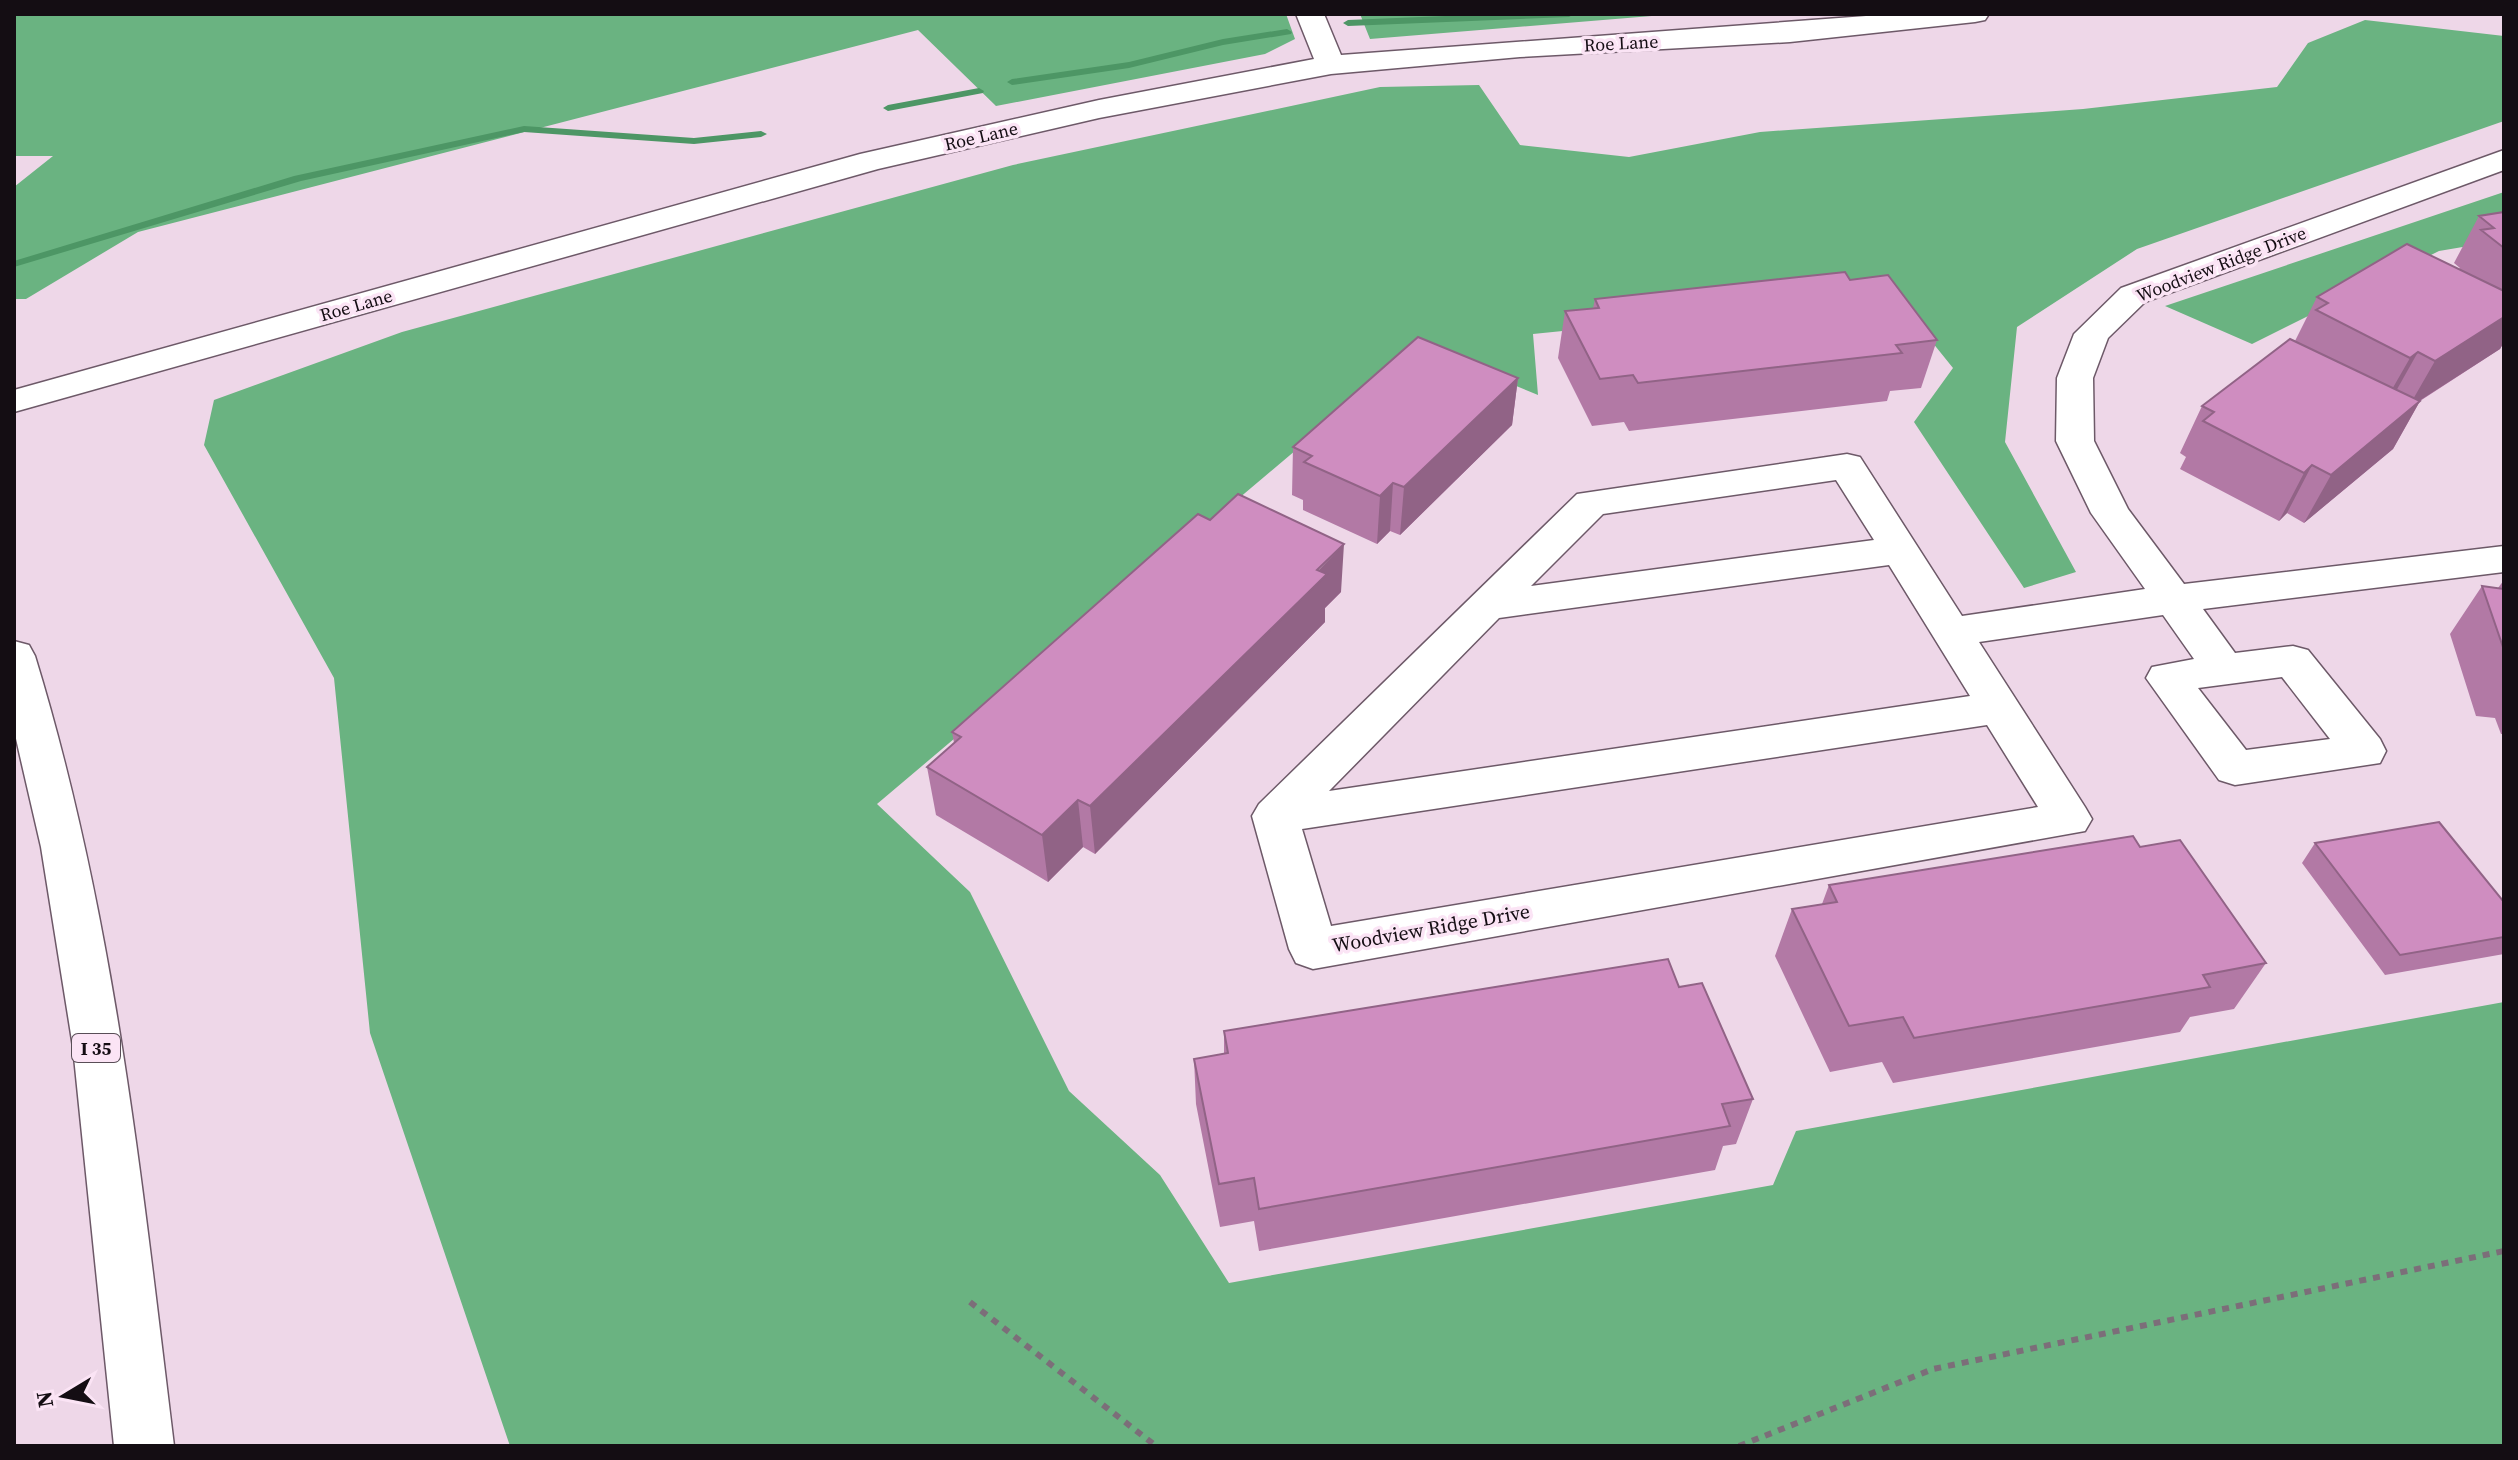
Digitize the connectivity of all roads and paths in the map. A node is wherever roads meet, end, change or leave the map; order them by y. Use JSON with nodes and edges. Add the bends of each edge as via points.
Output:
{"nodes":[{"id":1,"x":1310,"y":14,"type":"edge"},
{"id":2,"x":1975,"y":14,"type":"edge"},
{"id":3,"x":1331,"y":65,"type":"junction"},
{"id":4,"x":2504,"y":159,"type":"edge"},
{"id":5,"x":14,"y":401,"type":"edge"},
{"id":6,"x":1899,"y":550,"type":"junction"},
{"id":7,"x":2504,"y":559,"type":"edge"},
{"id":8,"x":2173,"y":599,"type":"junction"},
{"id":9,"x":1487,"y":606,"type":"junction"},
{"id":10,"x":1950,"y":632,"type":"junction"},
{"id":11,"x":14,"y":656,"type":"edge"},
{"id":12,"x":2224,"y":669,"type":"dead end"},
{"id":13,"x":1998,"y":708,"type":"junction"},
{"id":14,"x":1275,"y":816,"type":"junction"},
{"id":15,"x":2504,"y":1251,"type":"edge"},
{"id":16,"x":970,"y":1302,"type":"dead end"},
{"id":17,"x":144,"y":1446,"type":"edge"},
{"id":18,"x":1156,"y":1446,"type":"edge"},
{"id":19,"x":1739,"y":1446,"type":"edge"}],
"edges":[{"from":1,"to":3,"type":"main road"},
{"from":2,"to":3,"type":"main road","name":"Roe Lane","via":[[1790,33]]},
{"from":3,"to":5,"type":"main road","name":"Roe Lane","via":[[1099,109],[871,161]]},
{"from":4,"to":8,"type":"main road","name":"Woodview Ridge Drive","via":[[2133,295],[2092,334],[2075,378],[2075,441],[2111,513]]},
{"from":6,"to":9,"type":"main road"},
{"from":6,"to":9,"type":"main road","name":"Woodview Ridge Drive","via":[[1847,466],[1591,503]]},
{"from":6,"to":10,"type":"main road","name":"Woodview Ridge Drive"},
{"from":7,"to":8,"type":"main road"},
{"from":8,"to":10,"type":"main road"},
{"from":8,"to":12,"type":"main road","name":"Woodview Ridge Drive"},
{"from":9,"to":14,"type":"main road","name":"Woodview Ridge Drive"},
{"from":10,"to":13,"type":"main road","name":"Woodview Ridge Drive"},
{"from":11,"to":17,"type":"main road","number":"I 35","via":[[35,720],[74,898],[105,1104]]},
{"from":13,"to":14,"type":"main road"},
{"from":13,"to":14,"type":"main road","name":"Woodview Ridge Drive","via":[[2069,819],[1313,949]]},
{"from":15,"to":19,"type":"path","via":[[1933,1369]]},
{"from":16,"to":18,"type":"path"}]}
